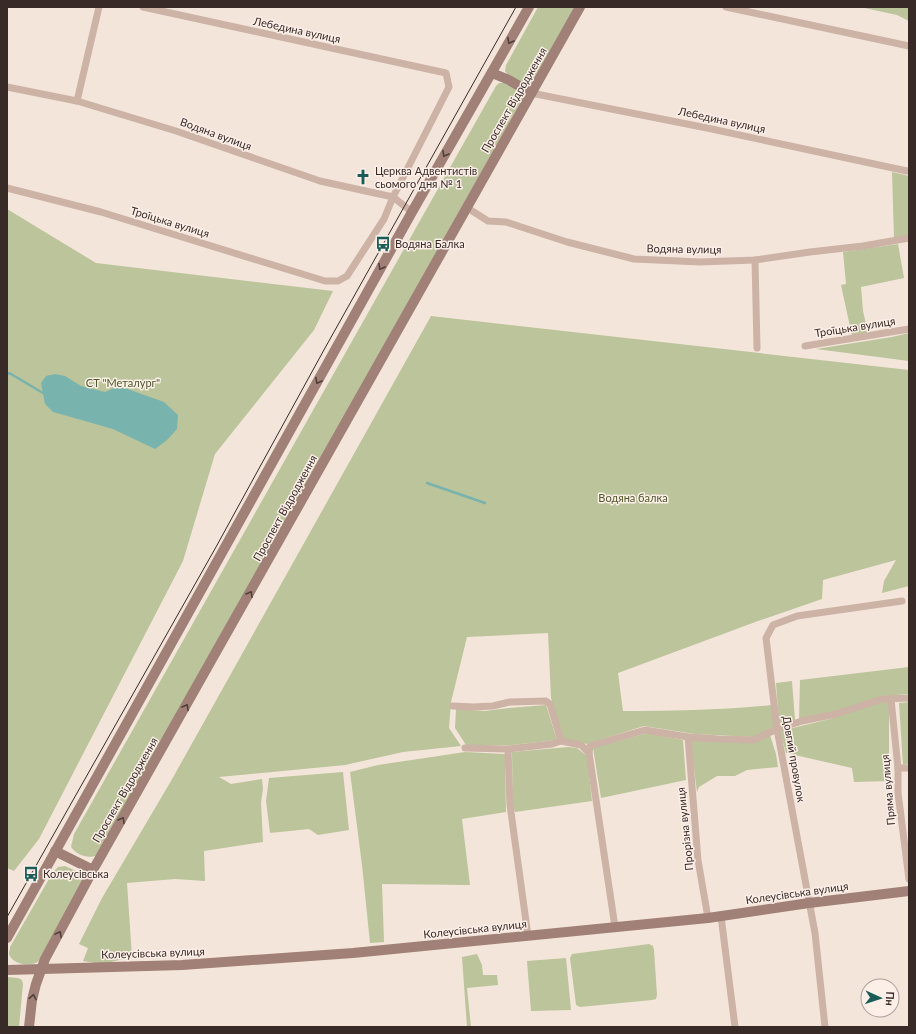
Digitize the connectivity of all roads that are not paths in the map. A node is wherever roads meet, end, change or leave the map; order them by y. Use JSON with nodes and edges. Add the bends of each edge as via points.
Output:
{"nodes":[{"id":1,"x":99,"y":7,"type":"edge"},
{"id":2,"x":143,"y":7,"type":"edge"},
{"id":3,"x":529,"y":7,"type":"edge"},
{"id":4,"x":580,"y":7,"type":"edge"},
{"id":5,"x":726,"y":7,"type":"edge"},
{"id":6,"x":909,"y":46,"type":"edge"},
{"id":7,"x":492,"y":73,"type":"junction"},
{"id":8,"x":7,"y":87,"type":"edge"},
{"id":9,"x":531,"y":93,"type":"junction"},
{"id":10,"x":77,"y":101,"type":"junction"},
{"id":11,"x":907,"y":171,"type":"dead end"},
{"id":12,"x":7,"y":188,"type":"edge"},
{"id":13,"x":393,"y":197,"type":"junction"},
{"id":14,"x":466,"y":207,"type":"junction"},
{"id":15,"x":412,"y":212,"type":"junction"},
{"id":16,"x":909,"y":238,"type":"edge"},
{"id":17,"x":755,"y":260,"type":"junction"},
{"id":18,"x":909,"y":329,"type":"edge"},
{"id":19,"x":805,"y":346,"type":"dead end"},
{"id":20,"x":757,"y":348,"type":"dead end"},
{"id":21,"x":902,"y":601,"type":"dead end"},
{"id":22,"x":909,"y":698,"type":"edge"},
{"id":23,"x":891,"y":699,"type":"junction"},
{"id":24,"x":453,"y":706,"type":"dead end"},
{"id":25,"x":777,"y":729,"type":"junction"},
{"id":26,"x":688,"y":737,"type":"junction"},
{"id":27,"x":561,"y":741,"type":"junction"},
{"id":28,"x":465,"y":748,"type":"dead end"},
{"id":29,"x":508,"y":749,"type":"junction"},
{"id":30,"x":589,"y":753,"type":"junction"},
{"id":31,"x":898,"y":768,"type":"junction"},
{"id":32,"x":909,"y":768,"type":"edge"},
{"id":33,"x":55,"y":851,"type":"junction"},
{"id":34,"x":93,"y":870,"type":"junction"},
{"id":35,"x":909,"y":879,"type":"edge"},
{"id":36,"x":909,"y":891,"type":"edge"},
{"id":37,"x":809,"y":903,"type":"junction"},
{"id":38,"x":721,"y":916,"type":"junction"},
{"id":39,"x":708,"y":918,"type":"junction"},
{"id":40,"x":615,"y":927,"type":"junction"},
{"id":41,"x":528,"y":936,"type":"junction"},
{"id":42,"x":7,"y":938,"type":"edge"},
{"id":43,"x":42,"y":968,"type":"junction"},
{"id":44,"x":7,"y":970,"type":"edge"},
{"id":45,"x":29,"y":1027,"type":"edge"},
{"id":46,"x":735,"y":1027,"type":"edge"},
{"id":47,"x":825,"y":1027,"type":"edge"}],
"edges":[{"from":1,"to":10,"type":"street"},
{"from":2,"to":13,"type":"street","name":"Лебедина вулиця","via":[[446,73],[449,87]]},
{"from":3,"to":7,"type":"main road","one_way":true},
{"from":4,"to":9,"type":"main road","name":"Проспект Відродження"},
{"from":5,"to":6,"type":"street"},
{"from":7,"to":9,"type":"main road"},
{"from":7,"to":15,"type":"main road","one_way":true},
{"from":8,"to":10,"type":"street","name":"Водяна вулиця"},
{"from":9,"to":11,"type":"street","name":"Лебедина вулиця"},
{"from":9,"to":14,"type":"main road","name":"Проспект Відродження"},
{"from":10,"to":13,"type":"street","name":"Водяна вулиця","via":[[176,131],[320,181]]},
{"from":12,"to":13,"type":"street","name":"Троїцька вулиця","via":[[101,212],[325,281],[338,281],[347,276],[384,219]]},
{"from":13,"to":15,"type":"street","name":"Водяна вулиця"},
{"from":14,"to":17,"type":"street","name":"Водяна вулиця","via":[[488,221],[506,222],[567,242],[634,259],[700,262]]},
{"from":34,"to":14,"type":"main road","name":"Проспект Відродження","one_way":true},
{"from":15,"to":33,"type":"main road","one_way":true},
{"from":16,"to":17,"type":"street","name":"Водяна вулиця"},
{"from":17,"to":20,"type":"street"},
{"from":18,"to":19,"type":"street","name":"Троїцька вулиця"},
{"from":21,"to":25,"type":"street","name":"Довгий провулок","via":[[797,616],[774,625],[766,638]]},
{"from":22,"to":23,"type":"street"},
{"from":23,"to":25,"type":"street","via":[[882,699]]},
{"from":23,"to":31,"type":"street","name":"Пряма вулиця"},
{"from":24,"to":27,"type":"street","via":[[493,706],[510,702],[546,701],[550,704]]},
{"from":25,"to":26,"type":"street","via":[[754,740]]},
{"from":25,"to":37,"type":"street","name":"Довгий провулок"},
{"from":26,"to":30,"type":"street","via":[[645,730],[590,746]]},
{"from":26,"to":39,"type":"street","name":"Прорізна вулиця","via":[[698,860]]},
{"from":27,"to":29,"type":"street"},
{"from":27,"to":30,"type":"street","via":[[581,745]]},
{"from":28,"to":29,"type":"street"},
{"from":29,"to":41,"type":"street","via":[[510,805]]},
{"from":30,"to":40,"type":"street"},
{"from":31,"to":32,"type":"street"},
{"from":31,"to":35,"type":"street","name":"Пряма вулиця","via":[[898,793]]},
{"from":33,"to":34,"type":"main road"},
{"from":33,"to":42,"type":"main road"},
{"from":43,"to":34,"type":"main road","name":"Проспект Відродження","one_way":true},
{"from":36,"to":37,"type":"main road","name":"Колеусівська вулиця"},
{"from":37,"to":38,"type":"main road","name":"Колеусівська вулиця"},
{"from":37,"to":47,"type":"street","name":"Довгий провулок"},
{"from":38,"to":39,"type":"main road","name":"Колеусівська вулиця"},
{"from":38,"to":46,"type":"street"},
{"from":39,"to":40,"type":"main road","name":"Колеусівська вулиця"},
{"from":40,"to":41,"type":"main road","name":"Колеусівська вулиця"},
{"from":41,"to":43,"type":"main road","name":"Колеусівська вулиця","via":[[353,953],[190,964]]},
{"from":43,"to":44,"type":"main road","name":"Колеусівська вулиця"},
{"from":45,"to":43,"type":"main road","name":"Проспект Відродження","one_way":true,"via":[[32,1000]]}]}
